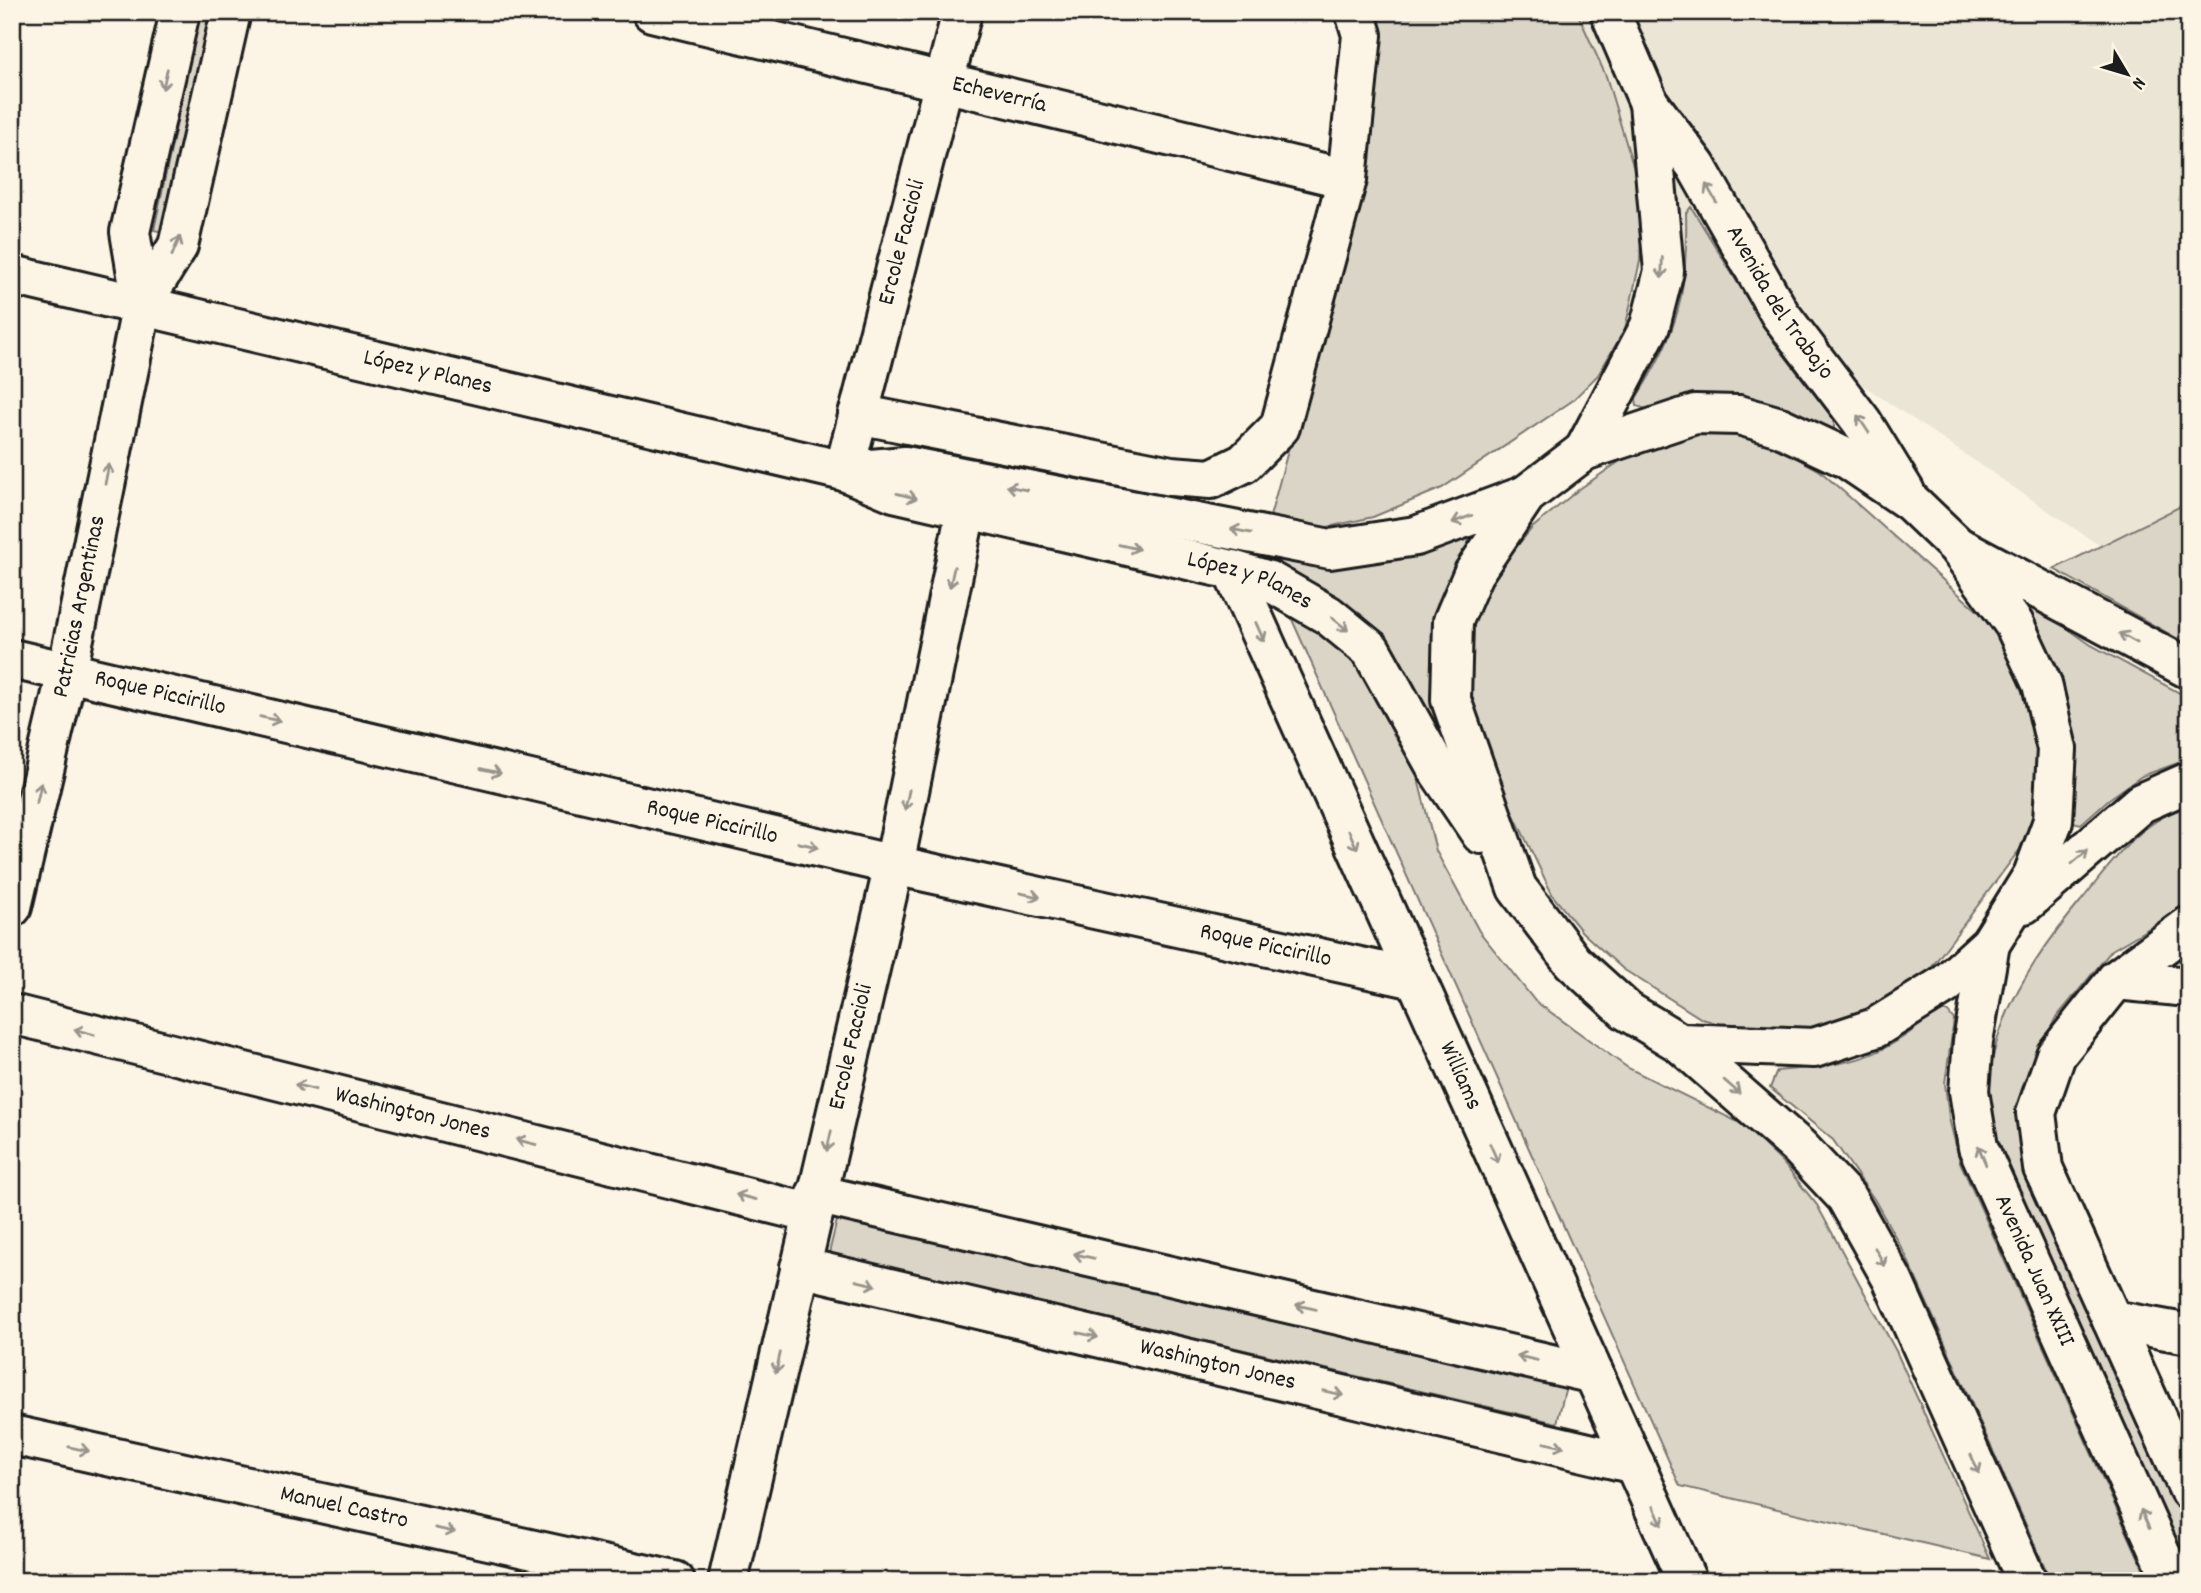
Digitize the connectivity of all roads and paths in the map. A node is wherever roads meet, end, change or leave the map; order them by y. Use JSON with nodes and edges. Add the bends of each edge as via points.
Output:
{"nodes":[{"id":1,"x":180,"y":12,"type":"edge"},
{"id":2,"x":231,"y":12,"type":"edge"},
{"id":3,"x":652,"y":12,"type":"edge"},
{"id":4,"x":962,"y":12,"type":"edge"},
{"id":5,"x":1355,"y":12,"type":"edge"},
{"id":6,"x":1610,"y":12,"type":"edge"},
{"id":7,"x":945,"y":81,"type":"junction"},
{"id":8,"x":1649,"y":103,"type":"junction"},
{"id":9,"x":1347,"y":179,"type":"junction"},
{"id":10,"x":12,"y":275,"type":"edge"},
{"id":11,"x":142,"y":304,"type":"junction"},
{"id":12,"x":858,"y":414,"type":"junction"},
{"id":13,"x":1584,"y":451,"type":"junction"},
{"id":14,"x":844,"y":471,"type":"junction"},
{"id":15,"x":1526,"y":495,"type":"junction"},
{"id":16,"x":1912,"y":502,"type":"junction"},
{"id":17,"x":966,"y":510,"type":"junction"},
{"id":18,"x":1957,"y":546,"type":"junction"},
{"id":19,"x":1232,"y":570,"type":"junction"},
{"id":20,"x":12,"y":659,"type":"edge"},
{"id":21,"x":2189,"y":669,"type":"edge"},
{"id":22,"x":67,"y":671,"type":"junction"},
{"id":23,"x":2189,"y":782,"type":"edge"},
{"id":24,"x":894,"y":865,"type":"junction"},
{"id":25,"x":1517,"y":888,"type":"junction"},
{"id":26,"x":12,"y":907,"type":"edge"},
{"id":27,"x":2189,"y":926,"type":"edge"},
{"id":28,"x":2000,"y":931,"type":"junction"},
{"id":29,"x":1415,"y":979,"type":"junction"},
{"id":30,"x":2116,"y":980,"type":"junction"},
{"id":31,"x":2189,"y":987,"type":"edge"},
{"id":32,"x":12,"y":1014,"type":"edge"},
{"id":33,"x":1679,"y":1043,"type":"junction"},
{"id":34,"x":814,"y":1204,"type":"junction"},
{"id":35,"x":800,"y":1267,"type":"junction"},
{"id":36,"x":2112,"y":1320,"type":"junction"},
{"id":37,"x":2189,"y":1334,"type":"edge"},
{"id":38,"x":1594,"y":1374,"type":"junction"},
{"id":39,"x":12,"y":1435,"type":"edge"},
{"id":40,"x":1635,"y":1465,"type":"junction"},
{"id":41,"x":2189,"y":1490,"type":"edge"},
{"id":42,"x":675,"y":1581,"type":"edge"},
{"id":43,"x":728,"y":1581,"type":"edge"},
{"id":44,"x":1687,"y":1581,"type":"edge"},
{"id":45,"x":2027,"y":1581,"type":"edge"},
{"id":46,"x":2173,"y":1581,"type":"edge"}],
"edges":[{"from":1,"to":11,"type":"street","name":"Patricias Argentinas","one_way":true,"via":[[130,232]]},
{"from":11,"to":2,"type":"street","name":"Patricias Argentinas","one_way":true,"via":[[178,246]]},
{"from":3,"to":7,"type":"street","name":"Echeverría"},
{"from":4,"to":7,"type":"street","name":"Ercole Faccioli"},
{"from":5,"to":9,"type":"street","via":[[1362,35]]},
{"from":6,"to":8,"type":"street","name":"Avenida del Trabajo"},
{"from":7,"to":9,"type":"street","name":"Echeverría"},
{"from":7,"to":12,"type":"street","name":"Ercole Faccioli"},
{"from":8,"to":13,"type":"street","name":"Avenida del Trabajo","one_way":true,"via":[[1664,271],[1650,326]]},
{"from":16,"to":8,"type":"street","name":"Avenida del Trabajo","one_way":true,"via":[[1862,422],[1780,314],[1696,166]]},
{"from":9,"to":12,"type":"street","via":[[1280,427],[1244,463],[1211,479],[1171,476]]},
{"from":10,"to":11,"type":"street","name":"López y Planes"},
{"from":11,"to":14,"type":"street","name":"López y Planes"},
{"from":22,"to":11,"type":"street","name":"Patricias Argentinas","one_way":true},
{"from":12,"to":14,"type":"street","name":"Ercole Faccioli"},
{"from":13,"to":15,"type":"street"},
{"from":13,"to":16,"type":"street","via":[[1695,414],[1739,415],[1780,427],[1846,458]]},
{"from":15,"to":14,"type":"street","name":"López y Planes","one_way":true,"via":[[1416,536],[1330,549],[905,466]]},
{"from":14,"to":17,"type":"street","name":"López y Planes","one_way":true,"via":[[894,492]]},
{"from":15,"to":25,"type":"street","via":[[1473,574],[1453,621],[1451,700]]},
{"from":16,"to":18,"type":"street"},
{"from":17,"to":19,"type":"street","name":"López y Planes","one_way":true},
{"from":17,"to":24,"type":"street","name":"Ercole Faccioli","one_way":true},
{"from":21,"to":18,"type":"street","one_way":true},
{"from":18,"to":28,"type":"street","via":[[2014,624],[2042,684],[2057,749],[2053,821],[2033,875]]},
{"from":19,"to":25,"type":"street","name":"López y Planes","one_way":true,"via":[[1269,581],[1316,608],[1371,650],[1439,772]]},
{"from":19,"to":29,"type":"street","name":"Williams","one_way":true},
{"from":20,"to":22,"type":"street","name":"Roque Piccirillo"},
{"from":22,"to":24,"type":"street","name":"Roque Piccirillo","one_way":true},
{"from":26,"to":22,"type":"street","name":"Patricias Argentinas","one_way":true},
{"from":28,"to":23,"type":"street","one_way":true,"via":[[2141,803]]},
{"from":24,"to":29,"type":"street","name":"Roque Piccirillo","one_way":true},
{"from":24,"to":34,"type":"street","name":"Ercole Faccioli","one_way":true},
{"from":25,"to":33,"type":"street","via":[[1573,962],[1628,1012]]},
{"from":27,"to":30,"type":"street"},
{"from":28,"to":33,"type":"street","via":[[1946,984],[1875,1028],[1814,1048]]},
{"from":46,"to":28,"type":"street","name":"Avenida Juan XXIII","one_way":true,"via":[[1978,1147],[1969,1091],[1973,1041]]},
{"from":29,"to":38,"type":"street","name":"Williams","one_way":true},
{"from":30,"to":31,"type":"street"},
{"from":30,"to":36,"type":"street","name":"Avenida Juan XXIII","via":[[2056,1055],[2036,1113],[2043,1168]]},
{"from":34,"to":32,"type":"street","name":"Washington Jones","one_way":true},
{"from":33,"to":45,"type":"street","one_way":true,"via":[[1799,1147],[1846,1197],[1892,1279]]},
{"from":34,"to":35,"type":"street","name":"Ercole Faccioli"},
{"from":38,"to":34,"type":"street","name":"Washington Jones","one_way":true},
{"from":35,"to":40,"type":"street","name":"Washington Jones","one_way":true},
{"from":35,"to":43,"type":"street","name":"Ercole Faccioli","one_way":true},
{"from":36,"to":37,"type":"street"},
{"from":36,"to":41,"type":"street","name":"Avenida Juan XXIII"},
{"from":38,"to":40,"type":"street","name":"Williams"},
{"from":39,"to":42,"type":"street","name":"Manuel Castro","one_way":true},
{"from":40,"to":44,"type":"street","name":"Williams","one_way":true}]}
